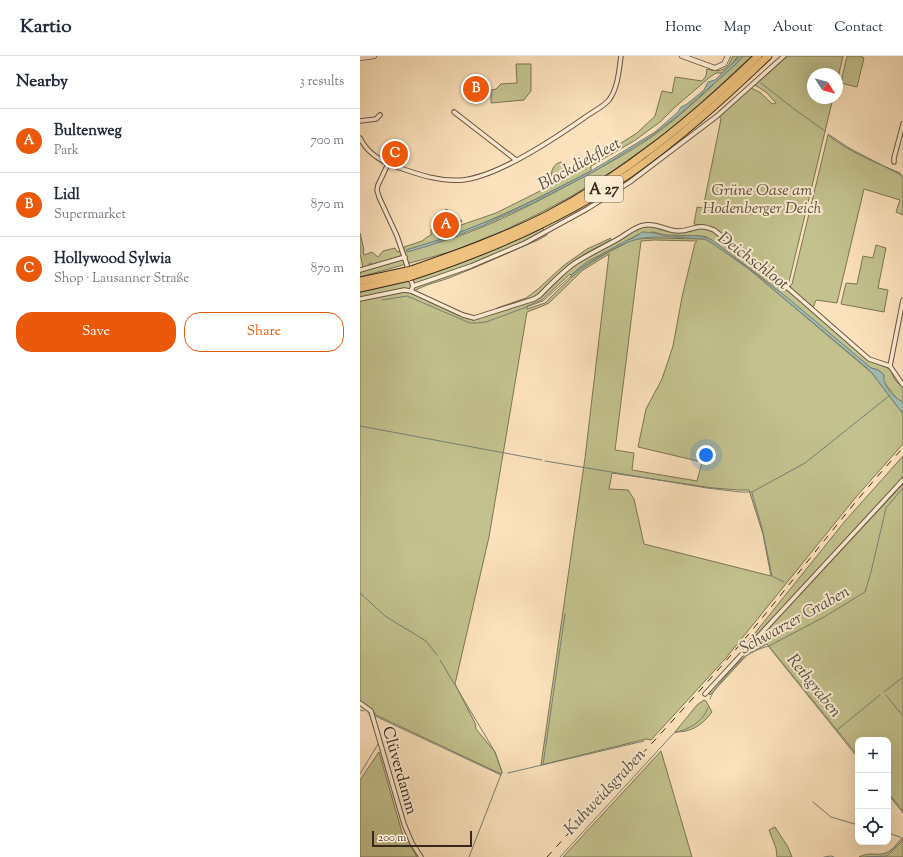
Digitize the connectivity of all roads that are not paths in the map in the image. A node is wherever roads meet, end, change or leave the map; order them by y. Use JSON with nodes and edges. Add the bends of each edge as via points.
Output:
{"nodes":[{"id":1,"x":374,"y":56,"type":"edge"},
{"id":2,"x":621,"y":56,"type":"edge"},
{"id":3,"x":682,"y":56,"type":"edge"},
{"id":4,"x":728,"y":56,"type":"edge"},
{"id":5,"x":758,"y":56,"type":"edge"},
{"id":6,"x":768,"y":56,"type":"edge"},
{"id":7,"x":784,"y":56,"type":"edge"},
{"id":8,"x":360,"y":58,"type":"edge"},
{"id":9,"x":454,"y":112,"type":"dead end"},
{"id":10,"x":380,"y":115,"type":"dead end"},
{"id":11,"x":360,"y":121,"type":"edge"},
{"id":12,"x":903,"y":124,"type":"edge"},
{"id":13,"x":360,"y":138,"type":"edge"},
{"id":14,"x":516,"y":160,"type":"junction"},
{"id":15,"x":894,"y":162,"type":"dead end"},
{"id":16,"x":388,"y":164,"type":"junction"},
{"id":17,"x":405,"y":257,"type":"junction"},
{"id":18,"x":360,"y":270,"type":"edge"},
{"id":19,"x":410,"y":273,"type":"junction"},
{"id":20,"x":360,"y":281,"type":"edge"},
{"id":21,"x":413,"y":286,"type":"junction"},
{"id":22,"x":360,"y":288,"type":"edge"},
{"id":23,"x":411,"y":291,"type":"junction"},
{"id":24,"x":361,"y":299,"type":"edge"},
{"id":25,"x":903,"y":300,"type":"edge"},
{"id":26,"x":890,"y":366,"type":"junction"},
{"id":27,"x":903,"y":385,"type":"edge"},
{"id":28,"x":903,"y":480,"type":"edge"},
{"id":29,"x":706,"y":694,"type":"dead end"},
{"id":30,"x":360,"y":703,"type":"edge"},
{"id":31,"x":420,"y":857,"type":"edge"}],
"edges":[{"from":1,"to":8,"type":"street"},
{"from":2,"to":14,"type":"street","via":[[615,86],[606,102],[567,130]]},
{"from":3,"to":4,"type":"street","via":[[715,68],[724,64]]},
{"from":5,"to":19,"type":"highway","number":"A 27","via":[[692,117],[605,182],[523,226]]},
{"from":6,"to":19,"type":"highway","number":"A 27","via":[[673,141],[589,199],[507,241],[453,263]]},
{"from":7,"to":21,"type":"street","via":[[717,116],[630,182],[587,209],[525,243],[471,266]]},
{"from":9,"to":14,"type":"street"},
{"from":10,"to":11,"type":"street","via":[[376,119]]},
{"from":12,"to":15,"type":"street"},
{"from":13,"to":16,"type":"street","via":[[370,152]]},
{"from":14,"to":16,"type":"street","via":[[477,177],[453,180],[433,178]]},
{"from":16,"to":17,"type":"street","via":[[377,190]]},
{"from":17,"to":18,"type":"street"},
{"from":17,"to":21,"type":"street"},
{"from":19,"to":20,"type":"highway","number":"A 27"},
{"from":19,"to":22,"type":"highway","number":"A 27"},
{"from":21,"to":23,"type":"street"},
{"from":23,"to":24,"type":"street","via":[[404,290]]},
{"from":23,"to":26,"type":"street","via":[[474,318],[534,299],[575,263],[637,227],[653,225],[673,231],[705,226],[714,230],[789,289],[869,359]]},
{"from":25,"to":26,"type":"street"},
{"from":26,"to":27,"type":"street"},
{"from":28,"to":29,"type":"street"},
{"from":30,"to":31,"type":"street","name":"Clüverdamm","via":[[371,710],[404,824]]}]}
